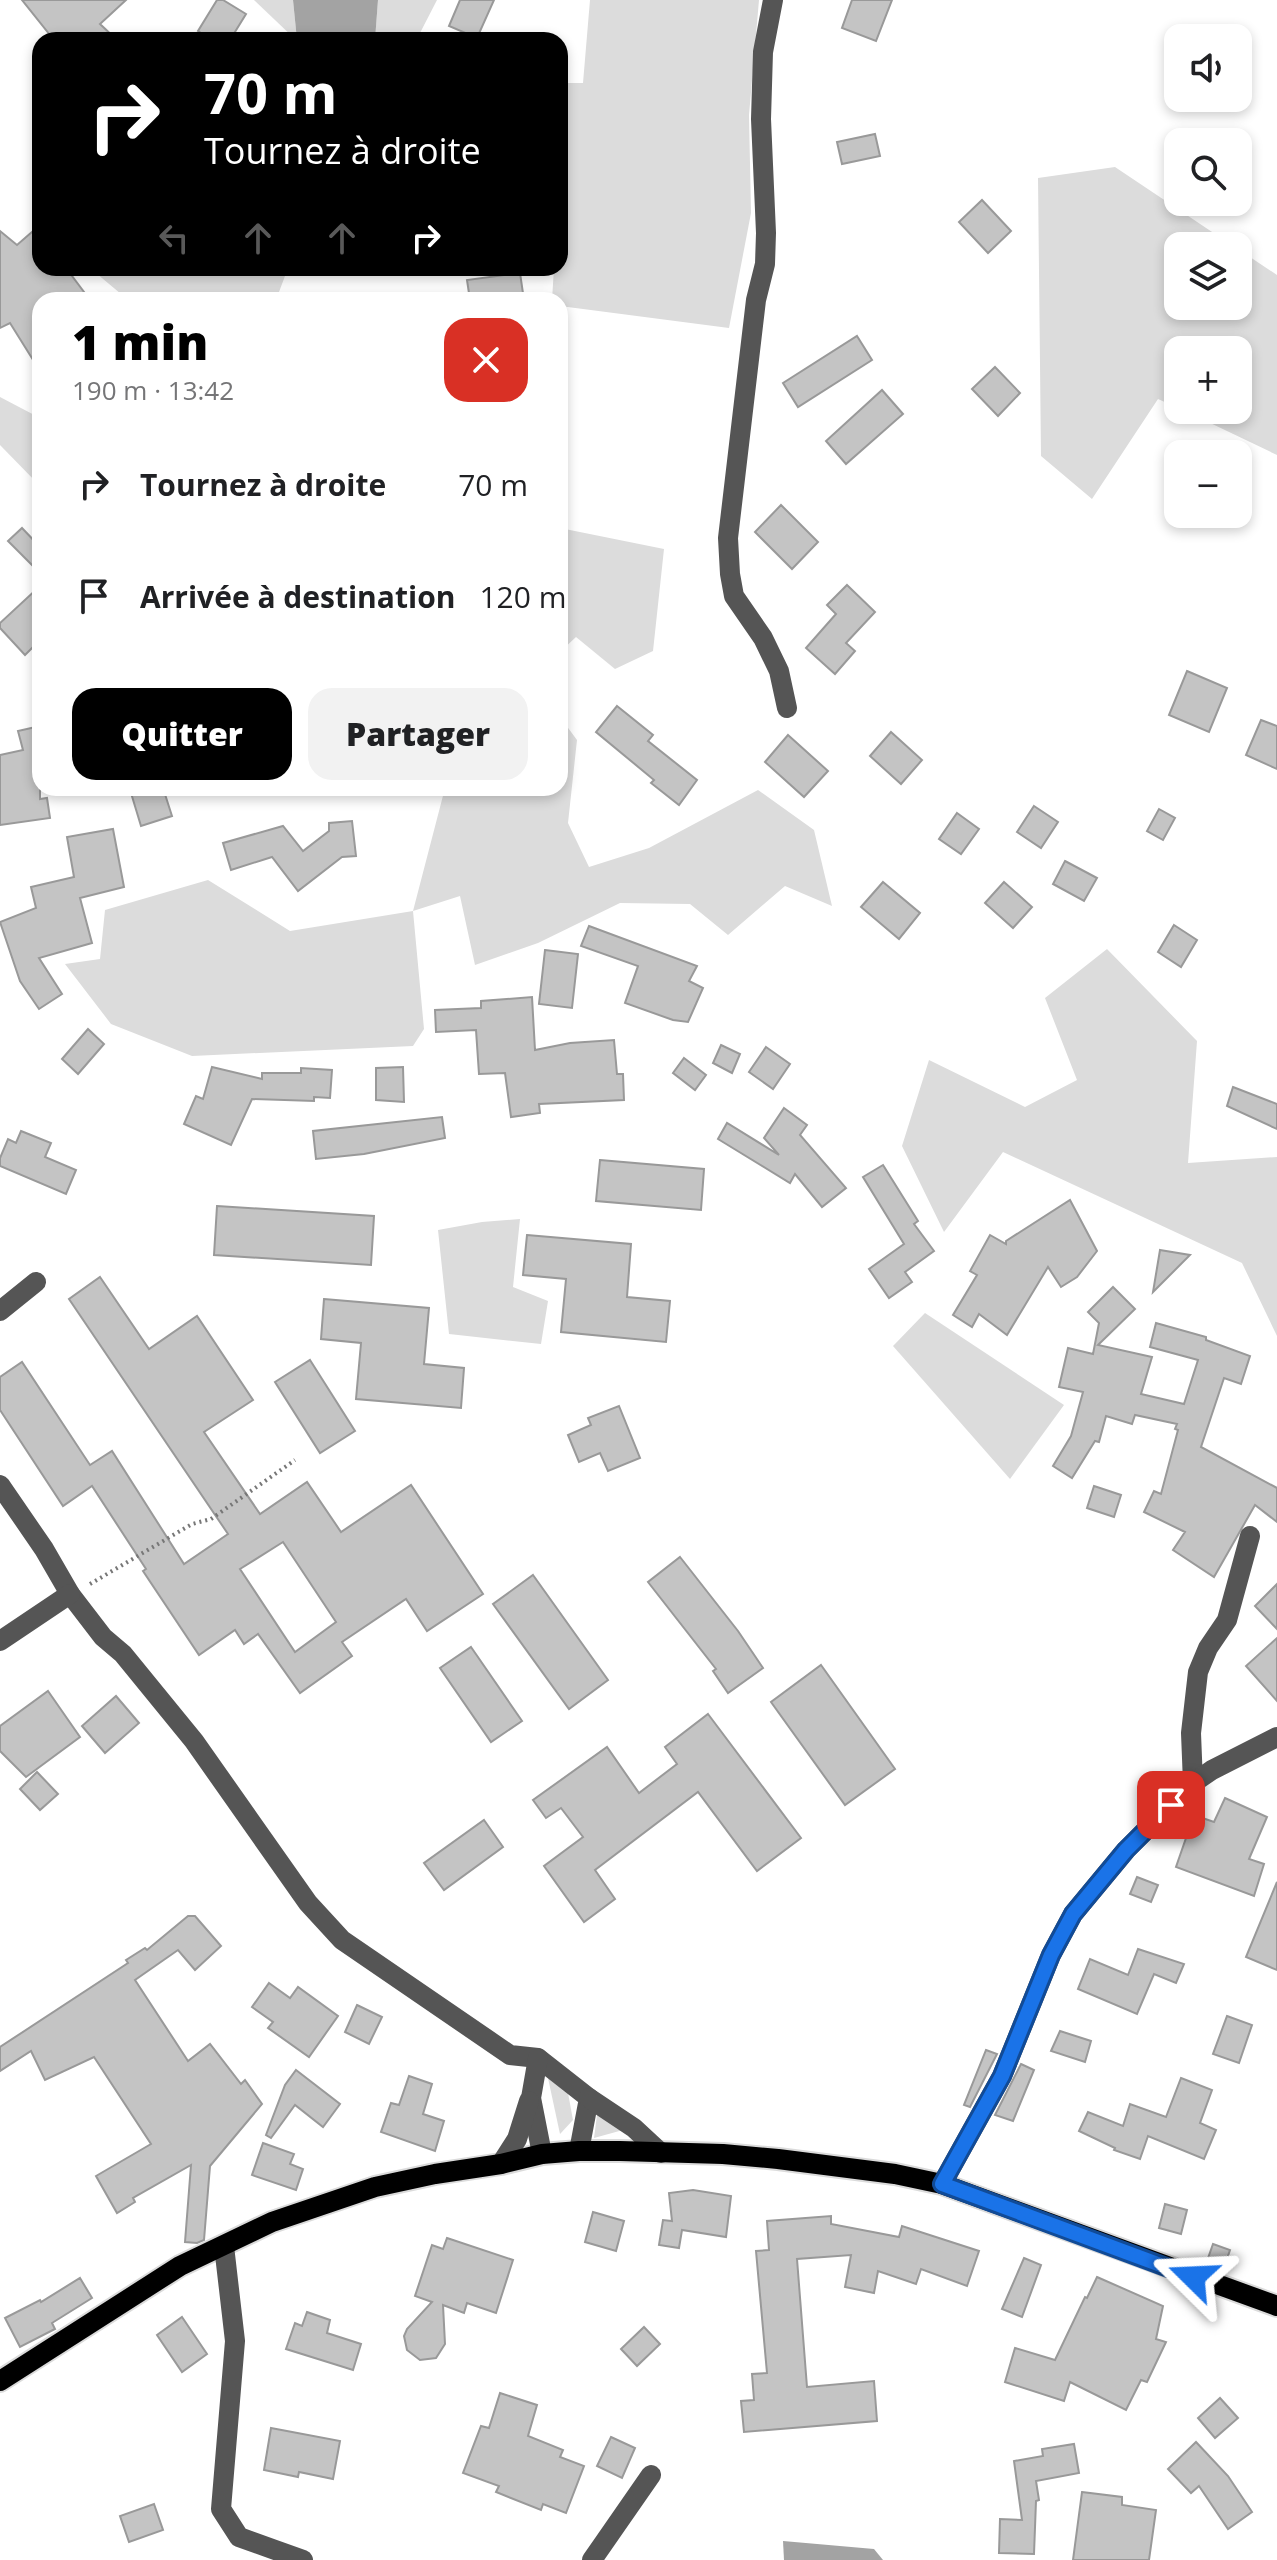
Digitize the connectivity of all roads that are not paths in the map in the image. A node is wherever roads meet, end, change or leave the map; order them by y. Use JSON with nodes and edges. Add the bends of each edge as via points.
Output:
{"nodes":[{"id":1,"x":773,"y":0,"type":"edge"},
{"id":2,"x":787,"y":708,"type":"dead end"},
{"id":3,"x":36,"y":1282,"type":"dead end"},
{"id":4,"x":0,"y":1311,"type":"edge"},
{"id":5,"x":0,"y":1485,"type":"edge"},
{"id":6,"x":1250,"y":1536,"type":"dead end"},
{"id":7,"x":70,"y":1594,"type":"junction"},
{"id":8,"x":0,"y":1641,"type":"edge"},
{"id":9,"x":1277,"y":1737,"type":"edge"},
{"id":10,"x":1193,"y":1783,"type":"junction"},
{"id":11,"x":538,"y":2058,"type":"junction"},
{"id":12,"x":531,"y":2098,"type":"junction"},
{"id":13,"x":589,"y":2098,"type":"junction"},
{"id":14,"x":579,"y":2151,"type":"junction"},
{"id":15,"x":661,"y":2153,"type":"junction"},
{"id":16,"x":542,"y":2154,"type":"junction"},
{"id":17,"x":501,"y":2164,"type":"junction"},
{"id":18,"x":942,"y":2184,"type":"junction"},
{"id":19,"x":224,"y":2246,"type":"junction"},
{"id":20,"x":1277,"y":2306,"type":"edge"},
{"id":21,"x":0,"y":2381,"type":"edge"},
{"id":22,"x":651,"y":2475,"type":"dead end"},
{"id":23,"x":303,"y":2560,"type":"edge"},
{"id":24,"x":592,"y":2560,"type":"edge"}],
"edges":[{"from":1,"to":2,"type":"street","via":[[763,52],[765,264],[756,300],[728,538],[734,596],[779,671]]},
{"from":3,"to":4,"type":"street"},
{"from":5,"to":7,"type":"street"},
{"from":6,"to":10,"type":"street","via":[[1227,1620],[1198,1672],[1191,1733]]},
{"from":7,"to":8,"type":"street"},
{"from":7,"to":11,"type":"street","via":[[194,1741],[308,1903],[342,1940],[510,2055]]},
{"from":9,"to":10,"type":"street"},
{"from":10,"to":18,"type":"street","via":[[1126,1850],[1073,1914],[1002,2076]]},
{"from":11,"to":12,"type":"street"},
{"from":11,"to":13,"type":"street"},
{"from":12,"to":16,"type":"street"},
{"from":12,"to":17,"type":"street","via":[[517,2139]]},
{"from":13,"to":14,"type":"street"},
{"from":13,"to":15,"type":"street"},
{"from":14,"to":15,"type":"main road"},
{"from":14,"to":16,"type":"main road"},
{"from":15,"to":18,"type":"main road","via":[[810,2163]]},
{"from":16,"to":17,"type":"main road"},
{"from":17,"to":19,"type":"main road","via":[[375,2187],[272,2222]]},
{"from":18,"to":20,"type":"main road"},
{"from":19,"to":21,"type":"main road","via":[[180,2266]]},
{"from":19,"to":23,"type":"street","via":[[235,2341],[221,2509],[239,2537]]},
{"from":22,"to":24,"type":"street"}]}
